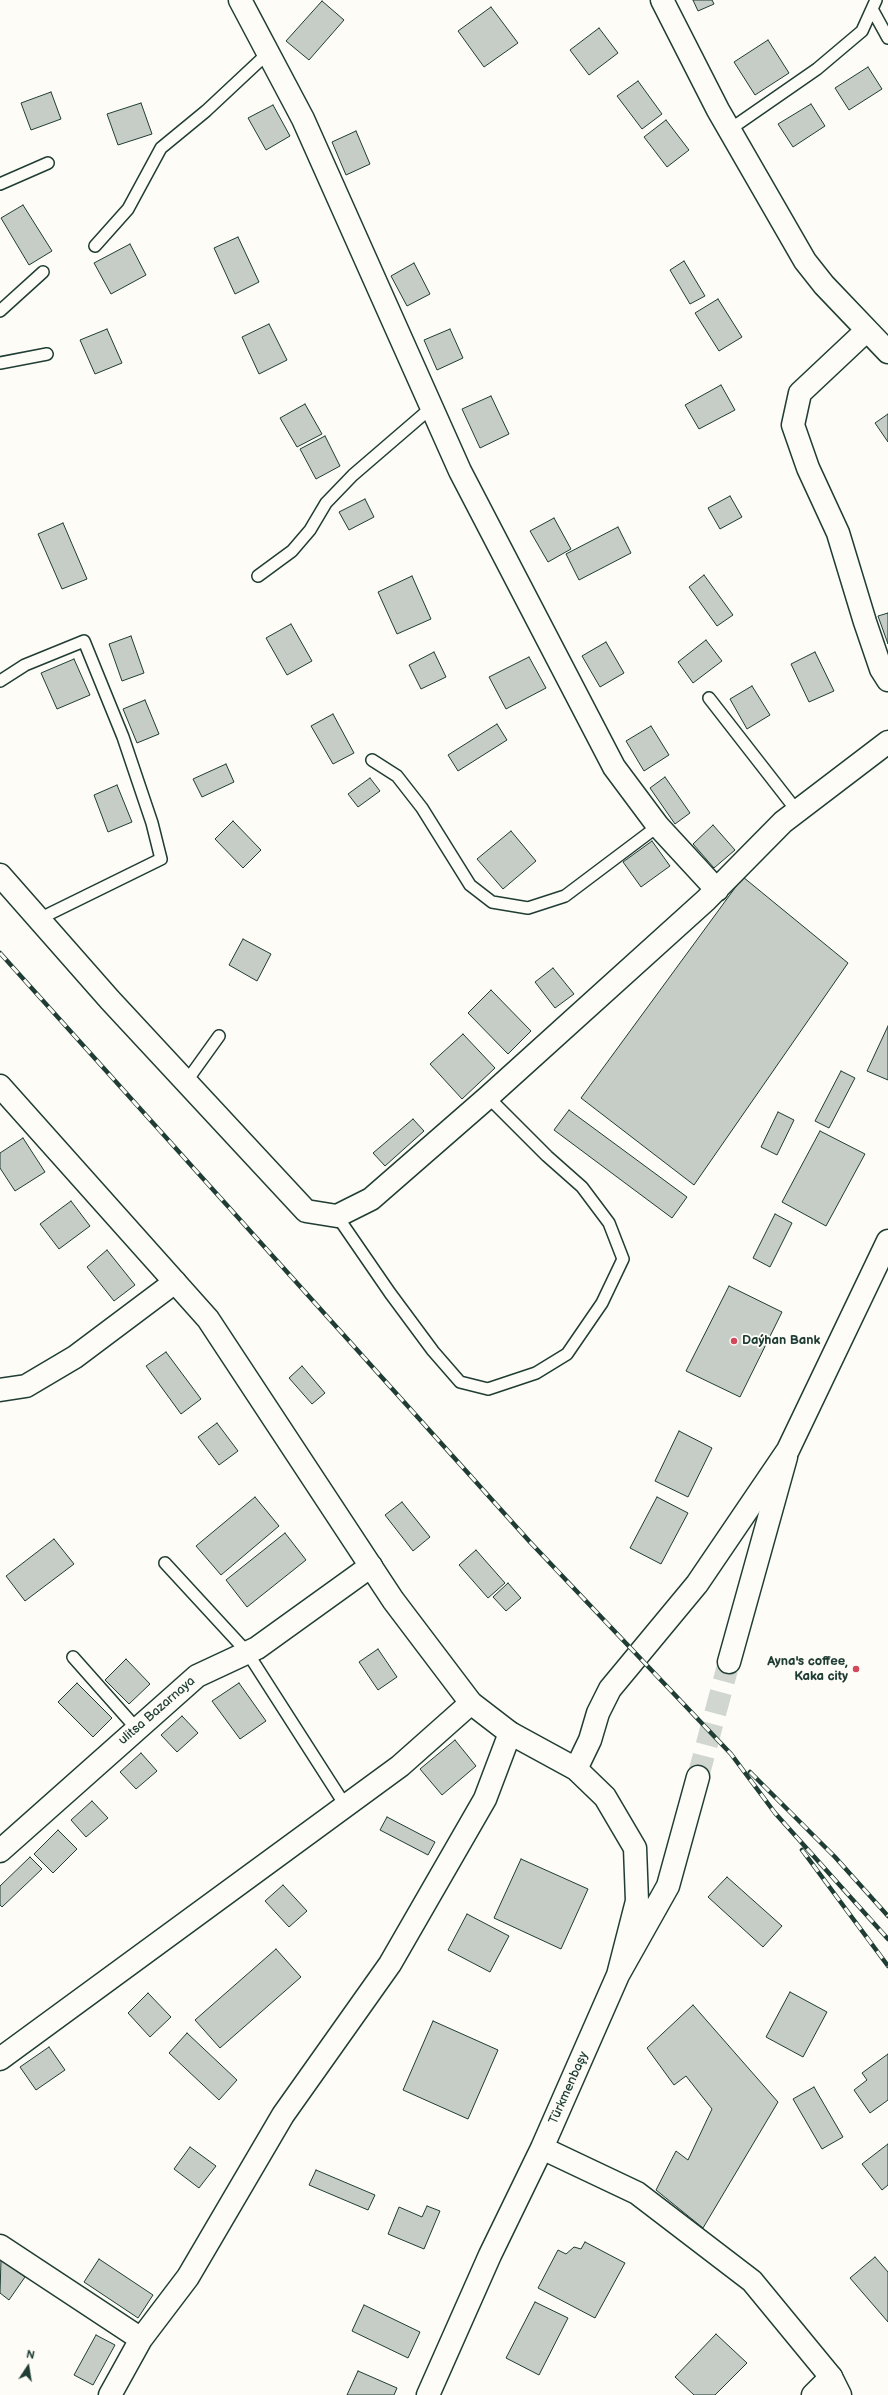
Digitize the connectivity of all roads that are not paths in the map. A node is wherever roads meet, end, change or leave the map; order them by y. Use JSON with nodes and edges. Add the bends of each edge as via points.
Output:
{"nodes":[{"id":1,"x":240,"y":0,"type":"edge"},
{"id":2,"x":662,"y":0,"type":"edge"},
{"id":3,"x":874,"y":4,"type":"edge"},
{"id":4,"x":888,"y":38,"type":"edge"},
{"id":5,"x":268,"y":52,"type":"junction"},
{"id":6,"x":729,"y":130,"type":"junction"},
{"id":7,"x":48,"y":163,"type":"dead end"},
{"id":8,"x":0,"y":184,"type":"edge"},
{"id":9,"x":95,"y":246,"type":"dead end"},
{"id":10,"x":43,"y":272,"type":"dead end"},
{"id":11,"x":0,"y":311,"type":"edge"},
{"id":12,"x":881,"y":341,"type":"edge"},
{"id":13,"x":47,"y":354,"type":"dead end"},
{"id":14,"x":0,"y":363,"type":"edge"},
{"id":15,"x":432,"y":407,"type":"junction"},
{"id":16,"x":258,"y":576,"type":"dead end"},
{"id":17,"x":886,"y":671,"type":"edge"},
{"id":18,"x":0,"y":681,"type":"edge"},
{"id":19,"x":709,"y":698,"type":"dead end"},
{"id":20,"x":888,"y":742,"type":"edge"},
{"id":21,"x":372,"y":760,"type":"dead end"},
{"id":22,"x":797,"y":811,"type":"junction"},
{"id":23,"x":658,"y":826,"type":"junction"},
{"id":24,"x":0,"y":875,"type":"edge"},
{"id":25,"x":717,"y":890,"type":"junction"},
{"id":26,"x":39,"y":919,"type":"junction"},
{"id":27,"x":218,"y":1036,"type":"dead end"},
{"id":28,"x":186,"y":1082,"type":"junction"},
{"id":29,"x":0,"y":1086,"type":"edge"},
{"id":30,"x":488,"y":1097,"type":"junction"},
{"id":31,"x":337,"y":1216,"type":"junction"},
{"id":32,"x":888,"y":1241,"type":"edge"},
{"id":33,"x":175,"y":1282,"type":"junction"},
{"id":34,"x":0,"y":1390,"type":"edge"},
{"id":35,"x":788,"y":1450,"type":"junction"},
{"id":36,"x":165,"y":1563,"type":"dead end"},
{"id":37,"x":371,"y":1566,"type":"junction"},
{"id":38,"x":247,"y":1652,"type":"junction"},
{"id":39,"x":73,"y":1657,"type":"dead end"},
{"id":40,"x":729,"y":1662,"type":"tunnel mouth"},
{"id":41,"x":471,"y":1703,"type":"junction"},
{"id":42,"x":136,"y":1728,"type":"junction"},
{"id":43,"x":510,"y":1733,"type":"junction"},
{"id":44,"x":576,"y":1769,"type":"junction"},
{"id":45,"x":698,"y":1777,"type":"tunnel mouth"},
{"id":46,"x":345,"y":1805,"type":"junction"},
{"id":47,"x":0,"y":1852,"type":"edge"},
{"id":48,"x":618,"y":1975,"type":"junction"},
{"id":49,"x":0,"y":2060,"type":"edge"},
{"id":50,"x":542,"y":2148,"type":"junction"},
{"id":51,"x":0,"y":2246,"type":"edge"},
{"id":52,"x":140,"y":2339,"type":"junction"},
{"id":53,"x":836,"y":2386,"type":"edge"},
{"id":54,"x":110,"y":2395,"type":"edge"},
{"id":55,"x":428,"y":2395,"type":"edge"},
{"id":56,"x":813,"y":2395,"type":"edge"}],
"edges":[{"from":1,"to":5,"type":"street"},
{"from":2,"to":6,"type":"street"},
{"from":3,"to":4,"type":"lane"},
{"from":3,"to":6,"type":"lane","via":[[862,31],[816,69]]},
{"from":5,"to":9,"type":"lane","via":[[206,111],[161,148],[128,209]]},
{"from":5,"to":15,"type":"street","via":[[303,119]]},
{"from":6,"to":12,"type":"street","via":[[805,261]]},
{"from":7,"to":8,"type":"lane"},
{"from":10,"to":11,"type":"lane"},
{"from":12,"to":17,"type":"street","via":[[800,393],[793,425],[808,468],[838,533]]},
{"from":13,"to":14,"type":"lane"},
{"from":15,"to":16,"type":"lane","via":[[353,474],[326,503],[310,530],[292,551]]},
{"from":15,"to":23,"type":"street","via":[[460,471],[614,767]]},
{"from":18,"to":26,"type":"lane","via":[[25,665],[84,641],[123,737],[152,822],[161,859]]},
{"from":19,"to":22,"type":"lane"},
{"from":20,"to":22,"type":"street"},
{"from":21,"to":23,"type":"lane","via":[[397,776],[422,808],[470,885],[492,902],[528,908],[565,896]]},
{"from":22,"to":25,"type":"street","via":[[783,822]]},
{"from":23,"to":25,"type":"street"},
{"from":24,"to":26,"type":"street"},
{"from":25,"to":30,"type":"street"},
{"from":26,"to":28,"type":"street"},
{"from":27,"to":28,"type":"lane"},
{"from":28,"to":31,"type":"street","via":[[306,1211]]},
{"from":29,"to":33,"type":"street"},
{"from":30,"to":31,"type":"street","via":[[371,1199]]},
{"from":30,"to":31,"type":"lane","via":[[582,1188],[610,1223],[623,1259],[602,1303],[566,1354],[536,1373],[488,1390],[460,1382],[433,1351],[390,1293]]},
{"from":32,"to":35,"type":"street"},
{"from":33,"to":34,"type":"street","via":[[75,1357],[26,1386]]},
{"from":33,"to":37,"type":"street","via":[[208,1319]]},
{"from":35,"to":40,"type":"street"},
{"from":35,"to":44,"type":"street","via":[[697,1584],[610,1689]]},
{"from":36,"to":38,"type":"lane"},
{"from":37,"to":38,"type":"street","name":"ulitsa Bazarnaya","via":[[257,1648]]},
{"from":37,"to":41,"type":"street","via":[[393,1600]]},
{"from":38,"to":42,"type":"street","name":"ulitsa Bazarnaya","via":[[197,1676]]},
{"from":38,"to":46,"type":"lane"},
{"from":39,"to":42,"type":"lane"},
{"from":41,"to":43,"type":"street"},
{"from":41,"to":46,"type":"street","via":[[400,1766]]},
{"from":42,"to":47,"type":"street","name":"ulitsa Bazarnaya"},
{"from":43,"to":44,"type":"street"},
{"from":43,"to":52,"type":"street","via":[[484,1799],[390,1964],[283,2115],[188,2277]]},
{"from":44,"to":48,"type":"street","via":[[605,1798],[635,1848],[637,1901]]},
{"from":45,"to":48,"type":"street","name":"Türkmenbaşy","via":[[668,1886]]},
{"from":46,"to":49,"type":"street"},
{"from":48,"to":50,"type":"street","name":"Türkmenbaşy"},
{"from":50,"to":53,"type":"street","via":[[637,2193],[752,2281]]},
{"from":50,"to":55,"type":"street","name":"Türkmenbaşy","via":[[490,2255]]},
{"from":51,"to":52,"type":"street"},
{"from":52,"to":54,"type":"street"},
{"from":53,"to":56,"type":"street"}]}
